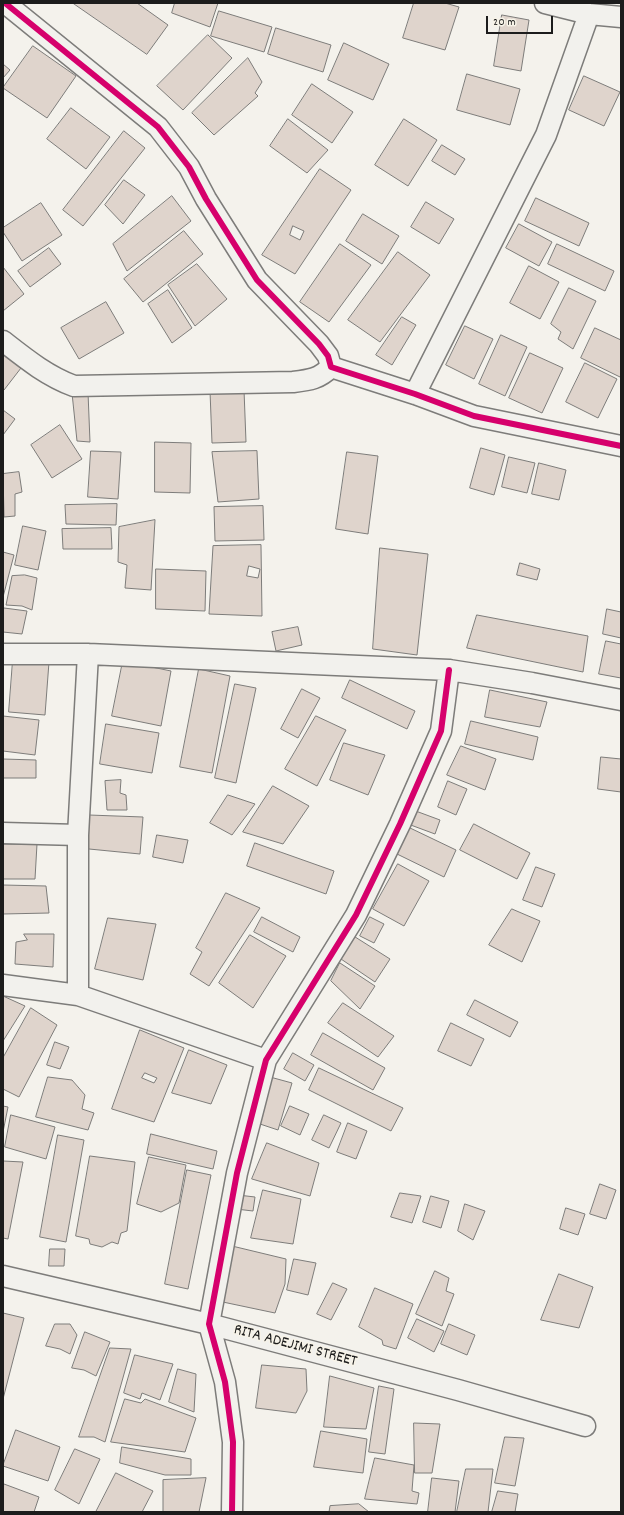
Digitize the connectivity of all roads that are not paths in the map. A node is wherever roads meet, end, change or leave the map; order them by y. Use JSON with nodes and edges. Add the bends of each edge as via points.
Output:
{"nodes":[{"id":1,"x":5,"y":3,"type":"edge"},
{"id":2,"x":545,"y":3,"type":"edge"},
{"id":3,"x":589,"y":14,"type":"junction"},
{"id":4,"x":621,"y":17,"type":"edge"},
{"id":5,"x":3,"y":341,"type":"edge"},
{"id":6,"x":331,"y":367,"type":"junction"},
{"id":7,"x":415,"y":394,"type":"junction"},
{"id":8,"x":621,"y":446,"type":"edge"},
{"id":9,"x":3,"y":654,"type":"edge"},
{"id":10,"x":88,"y":654,"type":"junction"},
{"id":11,"x":450,"y":670,"type":"junction"},
{"id":12,"x":621,"y":700,"type":"edge"},
{"id":13,"x":3,"y":833,"type":"edge"},
{"id":14,"x":78,"y":835,"type":"junction"},
{"id":15,"x":3,"y":985,"type":"edge"},
{"id":16,"x":78,"y":995,"type":"junction"},
{"id":17,"x":266,"y":1060,"type":"junction"},
{"id":18,"x":3,"y":1276,"type":"edge"},
{"id":19,"x":209,"y":1324,"type":"junction"},
{"id":20,"x":584,"y":1426,"type":"dead end"},
{"id":21,"x":232,"y":1512,"type":"edge"}],
"edges":[{"from":1,"to":6,"type":"street","via":[[158,127],[189,167],[257,280],[319,344],[328,356]]},
{"from":2,"to":3,"type":"street"},
{"from":3,"to":4,"type":"street"},
{"from":3,"to":7,"type":"street","via":[[546,135]]},
{"from":5,"to":6,"type":"street","via":[[43,372],[74,386],[293,382],[322,376]]},
{"from":6,"to":7,"type":"street"},
{"from":7,"to":8,"type":"street","via":[[474,416]]},
{"from":9,"to":10,"type":"street"},
{"from":10,"to":11,"type":"street"},
{"from":10,"to":14,"type":"street"},
{"from":11,"to":12,"type":"street"},
{"from":11,"to":17,"type":"street","via":[[441,731],[400,824],[356,915]]},
{"from":13,"to":14,"type":"street"},
{"from":14,"to":16,"type":"street"},
{"from":15,"to":16,"type":"street"},
{"from":16,"to":17,"type":"street"},
{"from":17,"to":19,"type":"street","via":[[237,1173]]},
{"from":18,"to":19,"type":"street","name":"RITA ADEJIMI STREET"},
{"from":19,"to":20,"type":"street","name":"RITA ADEJIMI STREET"},
{"from":19,"to":21,"type":"street","via":[[224,1382],[233,1442]]}]}
